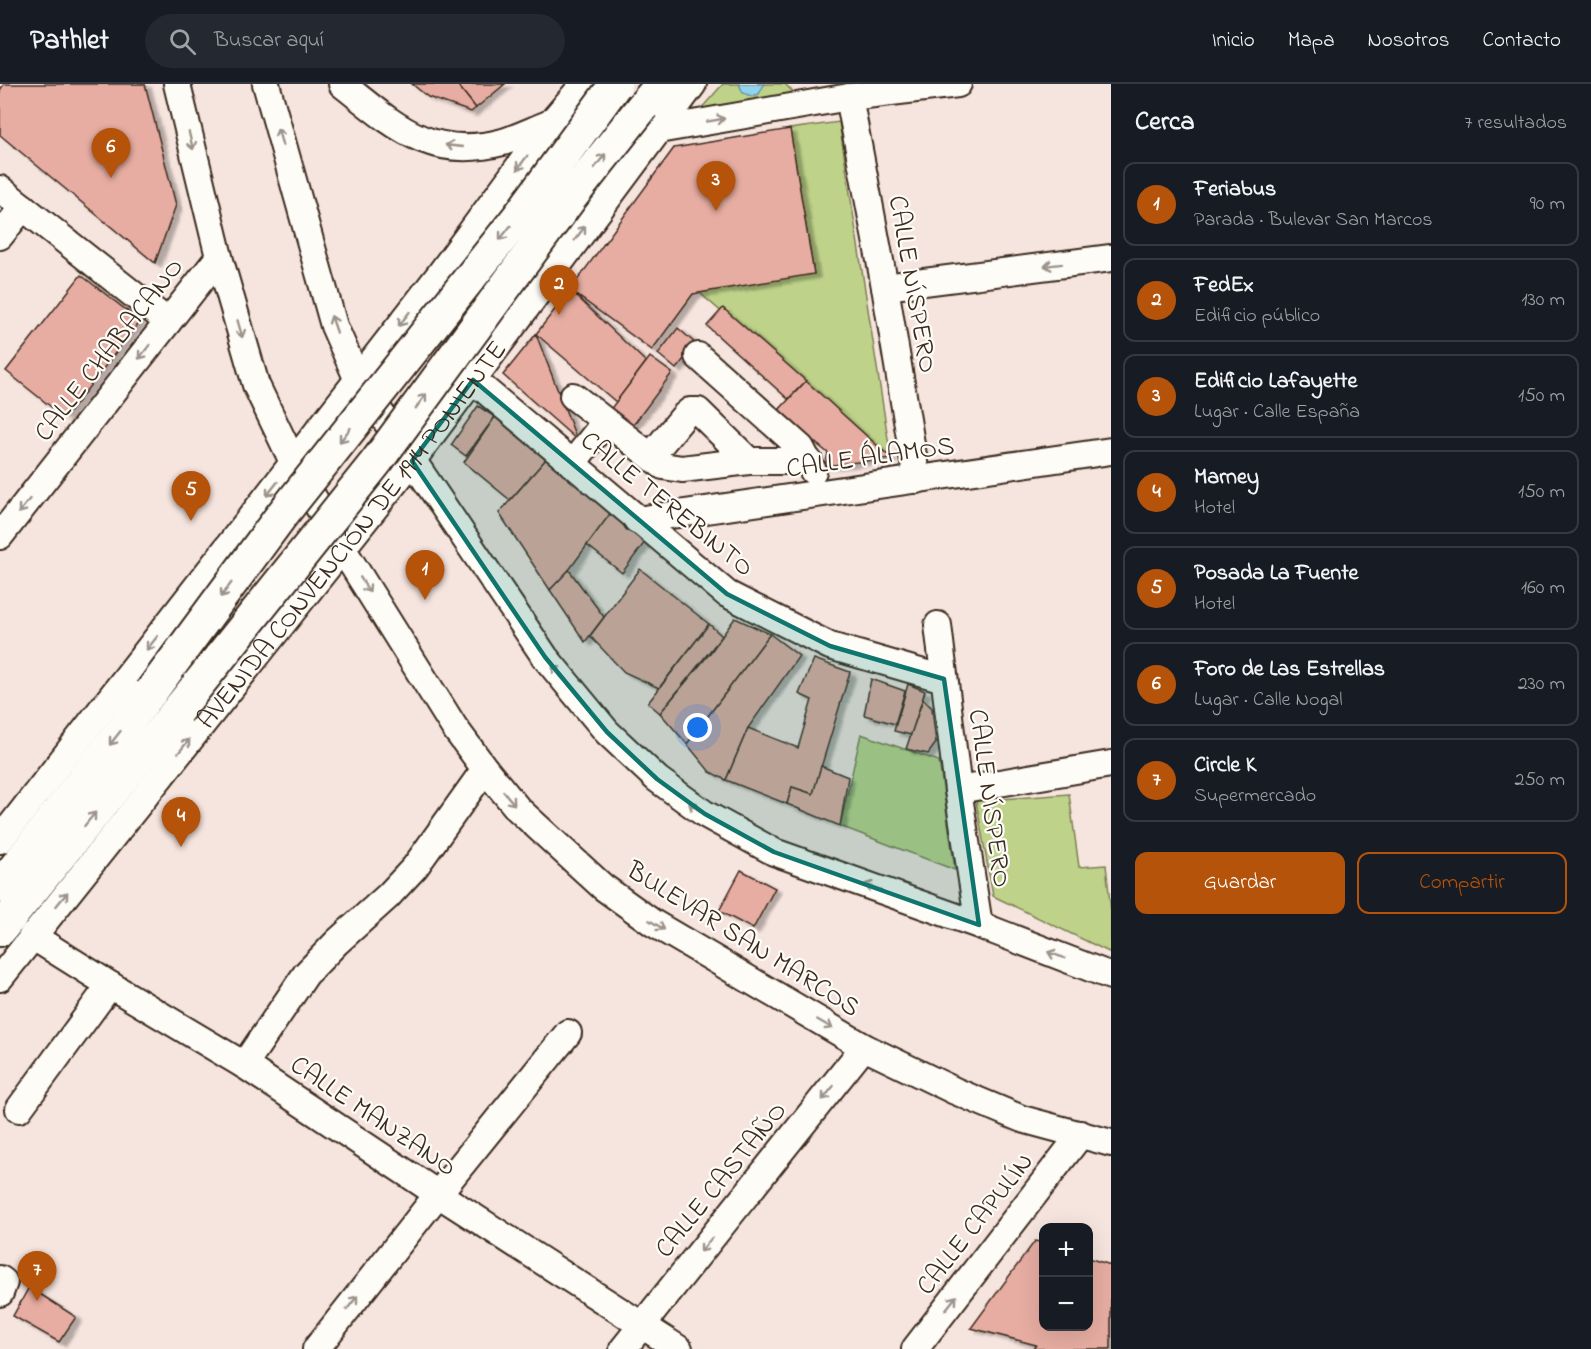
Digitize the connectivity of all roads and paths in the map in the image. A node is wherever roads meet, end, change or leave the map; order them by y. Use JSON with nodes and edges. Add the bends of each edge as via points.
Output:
{"nodes":[{"id":1,"x":177,"y":84,"type":"edge"},
{"id":2,"x":266,"y":84,"type":"edge"},
{"id":3,"x":342,"y":84,"type":"edge"},
{"id":4,"x":584,"y":84,"type":"edge"},
{"id":5,"x":693,"y":84,"type":"edge"},
{"id":6,"x":810,"y":84,"type":"edge"},
{"id":7,"x":958,"y":84,"type":"edge"},
{"id":8,"x":616,"y":85,"type":"edge"},
{"id":9,"x":839,"y":99,"type":"junction"},
{"id":10,"x":654,"y":107,"type":"edge"},
{"id":11,"x":551,"y":123,"type":"junction"},
{"id":12,"x":0,"y":189,"type":"edge"},
{"id":13,"x":23,"y":207,"type":"junction"},
{"id":14,"x":0,"y":236,"type":"edge"},
{"id":15,"x":219,"y":257,"type":"junction"},
{"id":16,"x":1111,"y":258,"type":"edge"},
{"id":17,"x":440,"y":274,"type":"junction"},
{"id":18,"x":885,"y":287,"type":"junction"},
{"id":19,"x":168,"y":322,"type":"junction"},
{"id":20,"x":512,"y":325,"type":"junction"},
{"id":21,"x":698,"y":356,"type":"dead end"},
{"id":22,"x":357,"y":378,"type":"junction"},
{"id":23,"x":473,"y":380,"type":"junction"},
{"id":24,"x":573,"y":396,"type":"dead end"},
{"id":25,"x":605,"y":422,"type":"junction"},
{"id":26,"x":1111,"y":451,"type":"edge"},
{"id":27,"x":651,"y":456,"type":"junction"},
{"id":28,"x":412,"y":460,"type":"junction"},
{"id":29,"x":749,"y":461,"type":"junction"},
{"id":30,"x":809,"y":461,"type":"junction"},
{"id":31,"x":293,"y":462,"type":"junction"},
{"id":32,"x":572,"y":464,"type":"junction"},
{"id":33,"x":917,"y":480,"type":"junction"},
{"id":34,"x":823,"y":493,"type":"junction"},
{"id":35,"x":637,"y":520,"type":"junction"},
{"id":36,"x":237,"y":533,"type":"junction"},
{"id":37,"x":0,"y":536,"type":"edge"},
{"id":38,"x":342,"y":548,"type":"junction"},
{"id":39,"x":306,"y":593,"type":"junction"},
{"id":40,"x":938,"y":625,"type":"dead end"},
{"id":41,"x":944,"y":679,"type":"junction"},
{"id":42,"x":1111,"y":764,"type":"edge"},
{"id":43,"x":484,"y":769,"type":"junction"},
{"id":44,"x":958,"y":790,"type":"junction"},
{"id":45,"x":0,"y":840,"type":"edge"},
{"id":46,"x":0,"y":886,"type":"edge"},
{"id":47,"x":979,"y":925,"type":"junction"},
{"id":48,"x":0,"y":930,"type":"edge"},
{"id":49,"x":32,"y":936,"type":"junction"},
{"id":50,"x":1111,"y":976,"type":"edge"},
{"id":51,"x":0,"y":978,"type":"edge"},
{"id":52,"x":110,"y":985,"type":"junction"},
{"id":53,"x":568,"y":1033,"type":"dead end"},
{"id":54,"x":864,"y":1047,"type":"junction"},
{"id":55,"x":244,"y":1065,"type":"junction"},
{"id":56,"x":19,"y":1109,"type":"dead end"},
{"id":57,"x":1081,"y":1134,"type":"junction"},
{"id":58,"x":1111,"y":1143,"type":"edge"},
{"id":59,"x":438,"y":1194,"type":"junction"},
{"id":60,"x":0,"y":1279,"type":"edge"},
{"id":61,"x":0,"y":1293,"type":"edge"},
{"id":62,"x":642,"y":1325,"type":"junction"},
{"id":63,"x":316,"y":1349,"type":"edge"},
{"id":64,"x":623,"y":1349,"type":"edge"},
{"id":65,"x":679,"y":1349,"type":"edge"},
{"id":66,"x":915,"y":1349,"type":"edge"}],
"edges":[{"from":1,"to":15,"type":"street","name":"BULEVAR SAN MARCOS","one_way":true},
{"from":22,"to":2,"type":"street","one_way":true,"via":[[334,326]]},
{"from":11,"to":3,"type":"street","one_way":true,"via":[[503,142],[462,148],[428,142],[396,126]]},
{"from":4,"to":11,"type":"street"},
{"from":5,"to":10,"type":"street","name":"AVENIDA CONVENCIÓN DE 1914 PONIENTE"},
{"from":6,"to":9,"type":"street"},
{"from":7,"to":9,"type":"street"},
{"from":8,"to":46,"type":"main road","one_way":true,"bridge":true},
{"from":10,"to":9,"type":"street","one_way":true},
{"from":9,"to":18,"type":"street","name":"CALLE NÍSPERO"},
{"from":20,"to":10,"type":"street","name":"AVENIDA CONVENCIÓN DE 1914 PONIENTE","one_way":true},
{"from":48,"to":10,"type":"main road","name":"AVENIDA CONVENCIÓN DE 1914 PONIENTE","one_way":true,"bridge":true,"via":[[377,461],[572,196]]},
{"from":11,"to":17,"type":"street","one_way":true},
{"from":12,"to":13,"type":"street"},
{"from":13,"to":14,"type":"street"},
{"from":13,"to":19,"type":"street"},
{"from":15,"to":19,"type":"street","name":"CALLE CHABACANO"},
{"from":15,"to":31,"type":"street","name":"BULEVAR SAN MARCOS","one_way":true,"via":[[256,385]]},
{"from":16,"to":18,"type":"street","one_way":true},
{"from":17,"to":20,"type":"street","via":[[443,293],[464,321],[487,328]]},
{"from":17,"to":22,"type":"street","one_way":true},
{"from":18,"to":33,"type":"street","name":"CALLE NÍSPERO"},
{"from":19,"to":37,"type":"street","name":"CALLE CHABACANO","one_way":true},
{"from":20,"to":23,"type":"street","name":"AVENIDA CONVENCIÓN DE 1914 PONIENTE"},
{"from":21,"to":30,"type":"street","via":[[788,435]]},
{"from":22,"to":28,"type":"street"},
{"from":22,"to":31,"type":"street"},
{"from":23,"to":28,"type":"street","name":"AVENIDA CONVENCIÓN DE 1914 PONIENTE"},
{"from":23,"to":32,"type":"street","name":"CALLE TEREBINTO"},
{"from":24,"to":25,"type":"street"},
{"from":25,"to":27,"type":"street"},
{"from":25,"to":32,"type":"street"},
{"from":26,"to":33,"type":"street","name":"CALLE ÁLAMOS"},
{"from":27,"to":29,"type":"street","via":[[663,466],[682,469]]},
{"from":27,"to":29,"type":"street","via":[[684,416],[698,411]]},
{"from":28,"to":38,"type":"street","name":"AVENIDA CONVENCIÓN DE 1914 PONIENTE"},
{"from":47,"to":28,"type":"street","one_way":true,"via":[[774,852],[705,814],[657,779],[606,732],[545,657]]},
{"from":29,"to":30,"type":"street"},
{"from":30,"to":34,"type":"street"},
{"from":31,"to":36,"type":"street","one_way":true},
{"from":31,"to":38,"type":"street","name":"BULEVAR SAN MARCOS"},
{"from":32,"to":35,"type":"street","name":"CALLE TEREBINTO"},
{"from":33,"to":34,"type":"street","name":"CALLE ÁLAMOS"},
{"from":34,"to":35,"type":"street","name":"CALLE ÁLAMOS"},
{"from":35,"to":41,"type":"street","name":"CALLE TEREBINTO","via":[[727,594],[830,646]]},
{"from":36,"to":39,"type":"street","via":[[271,535],[287,542],[301,559],[309,580]]},
{"from":36,"to":45,"type":"street","one_way":true},
{"from":38,"to":39,"type":"street","name":"AVENIDA CONVENCIÓN DE 1914 PONIENTE"},
{"from":38,"to":43,"type":"street","name":"BULEVAR SAN MARCOS","one_way":true,"via":[[454,728]]},
{"from":49,"to":39,"type":"street","name":"AVENIDA CONVENCIÓN DE 1914 PONIENTE","one_way":true},
{"from":40,"to":41,"type":"street","name":"CALLE NÍSPERO"},
{"from":41,"to":44,"type":"street","name":"CALLE NÍSPERO"},
{"from":42,"to":44,"type":"street"},
{"from":43,"to":54,"type":"street","name":"BULEVAR SAN MARCOS","one_way":true,"via":[[518,809],[603,887],[652,923]]},
{"from":43,"to":55,"type":"street","via":[[416,867],[306,974]]},
{"from":44,"to":47,"type":"street","name":"CALLE NÍSPERO"},
{"from":50,"to":47,"type":"street","one_way":true},
{"from":49,"to":51,"type":"street","name":"AVENIDA CONVENCIÓN DE 1914 PONIENTE"},
{"from":49,"to":52,"type":"street","name":"CALLE MANZANO"},
{"from":52,"to":55,"type":"street","name":"CALLE MANZANO"},
{"from":52,"to":56,"type":"street"},
{"from":53,"to":59,"type":"street"},
{"from":54,"to":57,"type":"street","name":"BULEVAR SAN MARCOS","via":[[955,1092],[1022,1119]]},
{"from":54,"to":62,"type":"street","name":"CALLE CASTAÑO","one_way":true},
{"from":55,"to":59,"type":"street","name":"CALLE MANZANO"},
{"from":57,"to":58,"type":"street","name":"BULEVAR SAN MARCOS"},
{"from":66,"to":57,"type":"street","name":"CALLE CAPULÍN","one_way":true},
{"from":59,"to":62,"type":"street","name":"CALLE MANZANO"},
{"from":63,"to":59,"type":"street","one_way":true},
{"from":60,"to":61,"type":"street","via":[[4,1282]]},
{"from":62,"to":64,"type":"street","name":"CALLE CASTAÑO"},
{"from":62,"to":65,"type":"street","name":"CALLE MANZANO"}]}
